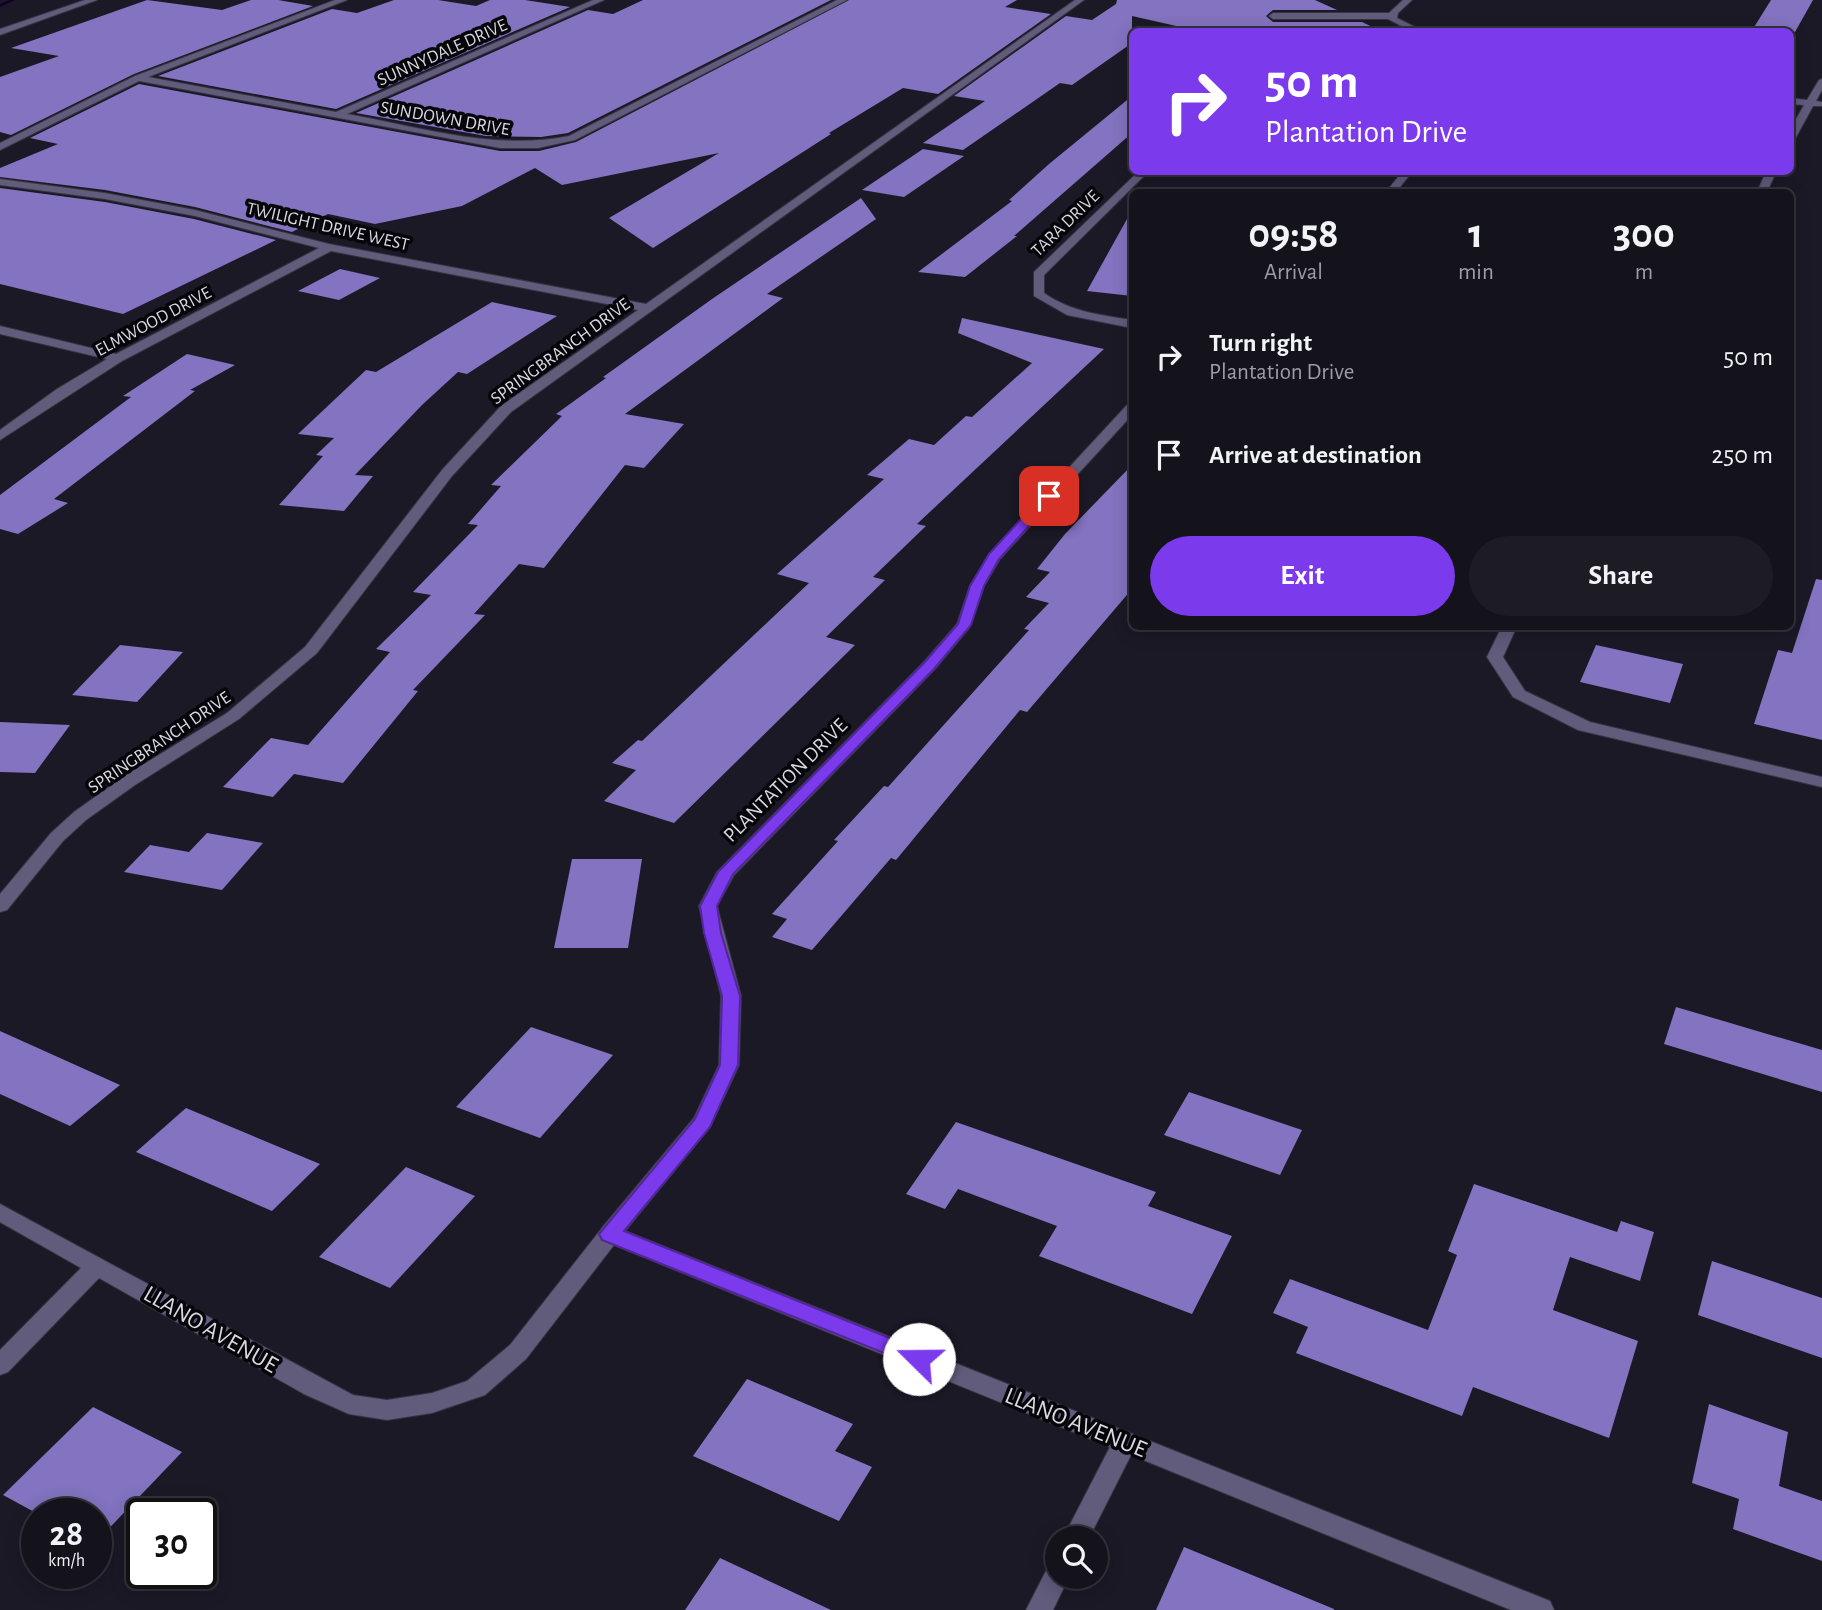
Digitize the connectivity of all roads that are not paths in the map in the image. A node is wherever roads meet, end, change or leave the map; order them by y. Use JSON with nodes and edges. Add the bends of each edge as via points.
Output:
{"nodes":[{"id":1,"x":93,"y":0,"type":"edge"},
{"id":2,"x":343,"y":0,"type":"edge"},
{"id":3,"x":600,"y":0,"type":"edge"},
{"id":4,"x":842,"y":0,"type":"edge"},
{"id":5,"x":1080,"y":0,"type":"edge"},
{"id":6,"x":1408,"y":0,"type":"edge"},
{"id":7,"x":1273,"y":16,"type":"dead end"},
{"id":8,"x":1391,"y":16,"type":"junction"},
{"id":9,"x":1410,"y":28,"type":"edge"},
{"id":10,"x":0,"y":32,"type":"edge"},
{"id":11,"x":138,"y":78,"type":"junction"},
{"id":12,"x":1822,"y":82,"type":"edge"},
{"id":13,"x":1794,"y":101,"type":"edge"},
{"id":14,"x":1816,"y":104,"type":"edge"},
{"id":15,"x":336,"y":116,"type":"junction"},
{"id":16,"x":1794,"y":134,"type":"edge"},
{"id":17,"x":0,"y":147,"type":"edge"},
{"id":18,"x":1140,"y":175,"type":"edge"},
{"id":19,"x":1405,"y":175,"type":"edge"},
{"id":20,"x":0,"y":183,"type":"edge"},
{"id":21,"x":1394,"y":189,"type":"edge"},
{"id":22,"x":329,"y":247,"type":"junction"},
{"id":23,"x":648,"y":308,"type":"junction"},
{"id":24,"x":1129,"y":324,"type":"edge"},
{"id":25,"x":0,"y":330,"type":"edge"},
{"id":26,"x":118,"y":358,"type":"junction"},
{"id":27,"x":1129,"y":411,"type":"edge"},
{"id":28,"x":0,"y":436,"type":"edge"},
{"id":29,"x":1508,"y":630,"type":"edge"},
{"id":30,"x":1822,"y":782,"type":"edge"},
{"id":31,"x":0,"y":906,"type":"edge"},
{"id":32,"x":0,"y":1212,"type":"edge"},
{"id":33,"x":610,"y":1234,"type":"junction"},
{"id":34,"x":98,"y":1265,"type":"junction"},
{"id":35,"x":0,"y":1365,"type":"edge"},
{"id":36,"x":432,"y":1403,"type":"joint"},
{"id":37,"x":1125,"y":1442,"type":"junction"},
{"id":38,"x":1082,"y":1526,"type":"edge"},
{"id":39,"x":1050,"y":1589,"type":"edge"},
{"id":40,"x":1039,"y":1610,"type":"edge"},
{"id":41,"x":1541,"y":1610,"type":"edge"}],
"edges":[{"from":1,"to":10,"type":"street"},
{"from":2,"to":11,"type":"street"},
{"from":3,"to":15,"type":"street","name":"SUNNYDALE DRIVE"},
{"from":4,"to":15,"type":"street","name":"SUNDOWN DRIVE","via":[[556,143],[500,145]]},
{"from":5,"to":23,"type":"street","name":"SPRINGBRANCH DRIVE"},
{"from":6,"to":8,"type":"street"},
{"from":7,"to":8,"type":"street"},
{"from":8,"to":9,"type":"street"},
{"from":11,"to":15,"type":"street","name":"SUNDOWN DRIVE"},
{"from":11,"to":17,"type":"street"},
{"from":12,"to":14,"type":"street"},
{"from":13,"to":14,"type":"street"},
{"from":14,"to":16,"type":"street"},
{"from":18,"to":24,"type":"street","name":"TARA DRIVE","via":[[1038,274],[1038,293],[1054,307],[1076,316]]},
{"from":19,"to":21,"type":"street"},
{"from":20,"to":22,"type":"street","name":"TWILIGHT DRIVE WEST","via":[[195,213]]},
{"from":22,"to":23,"type":"street","name":"TWILIGHT DRIVE WEST"},
{"from":22,"to":26,"type":"street","name":"ELMWOOD DRIVE"},
{"from":23,"to":31,"type":"street","name":"SPRINGBRANCH DRIVE","via":[[506,409],[447,473],[311,650],[233,716],[80,816]]},
{"from":25,"to":26,"type":"street"},
{"from":26,"to":28,"type":"street","name":"ELMWOOD DRIVE"},
{"from":27,"to":33,"type":"street","name":"PLANTATION DRIVE","via":[[994,557],[977,586],[964,625],[929,666],[726,872],[708,906],[731,996],[729,1065],[703,1122]]},
{"from":29,"to":30,"type":"street","via":[[1495,657],[1519,694],[1584,726]]},
{"from":32,"to":34,"type":"street","name":"LLANO AVENUE"},
{"from":33,"to":36,"type":"street","name":"PLANTATION DRIVE","via":[[518,1352],[476,1388]]},
{"from":33,"to":37,"type":"street","name":"LLANO AVENUE"},
{"from":34,"to":35,"type":"street"},
{"from":34,"to":36,"type":"street","name":"LLANO AVENUE","via":[[349,1404],[387,1410]]},
{"from":37,"to":38,"type":"street"},
{"from":37,"to":41,"type":"street","name":"LLANO AVENUE"},
{"from":39,"to":40,"type":"street"}]}
